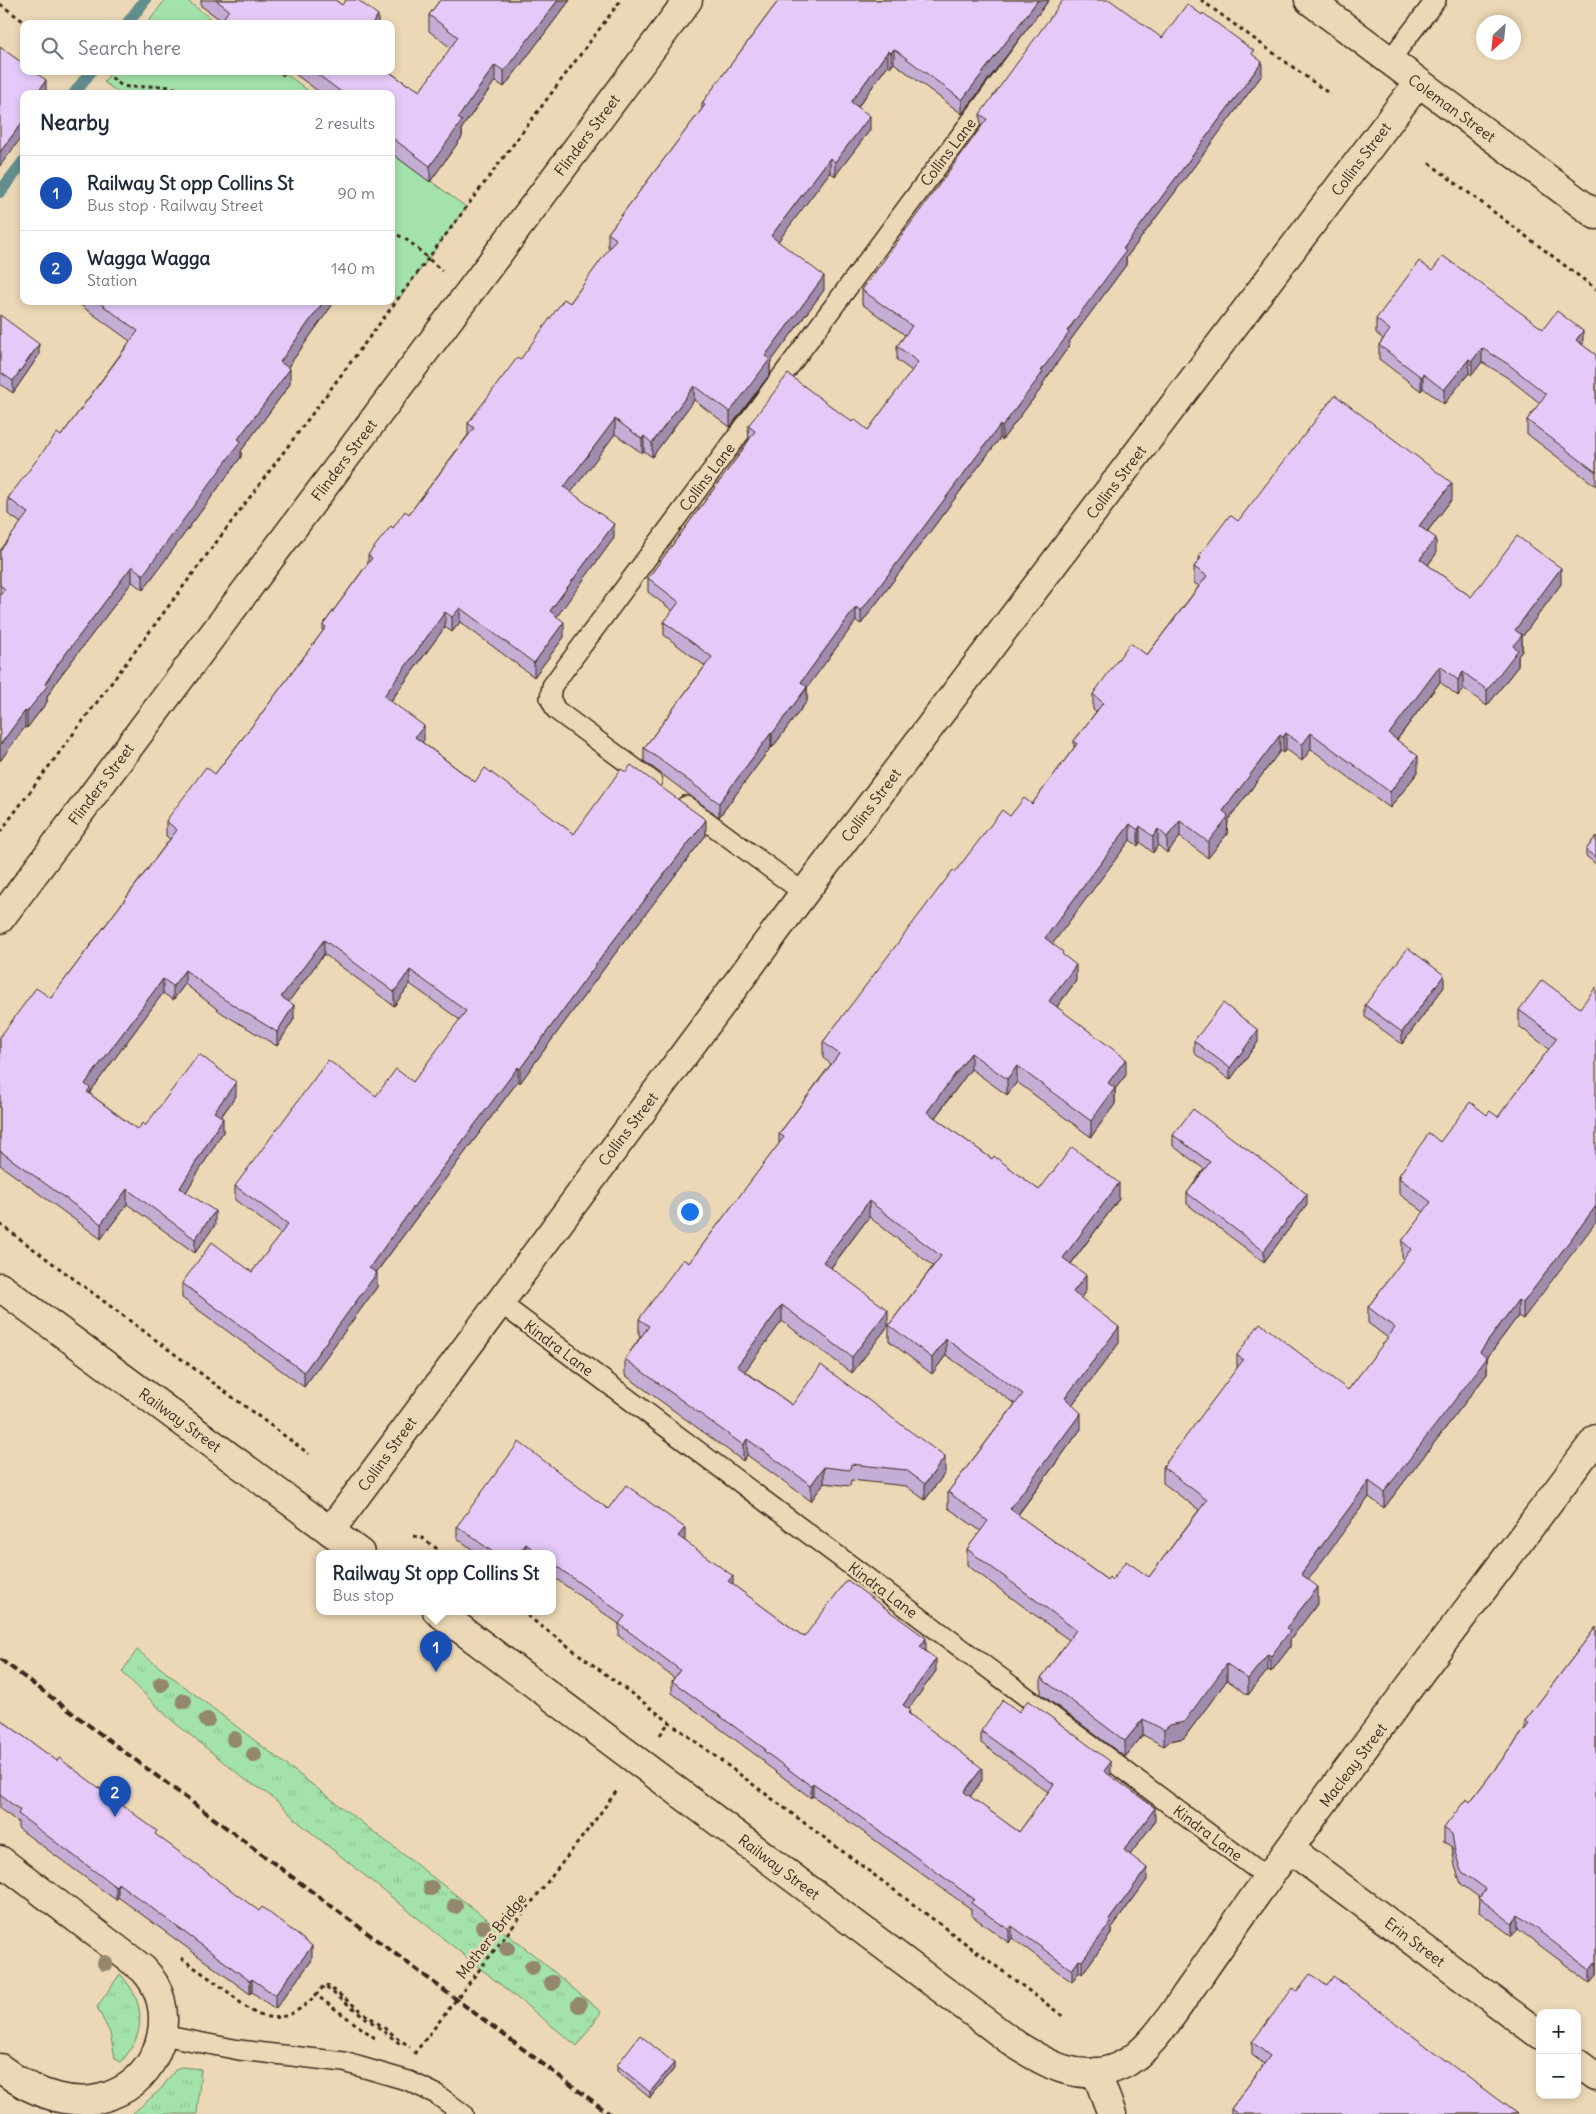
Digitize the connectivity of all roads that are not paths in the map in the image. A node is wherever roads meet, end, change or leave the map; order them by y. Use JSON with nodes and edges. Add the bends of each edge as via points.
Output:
{"nodes":[{"id":1,"x":688,"y":0,"type":"edge"},
{"id":2,"x":1061,"y":0,"type":"edge"},
{"id":3,"x":1309,"y":0,"type":"edge"},
{"id":4,"x":1436,"y":0,"type":"edge"},
{"id":5,"x":1389,"y":61,"type":"junction"},
{"id":6,"x":1418,"y":83,"type":"junction"},
{"id":7,"x":1596,"y":215,"type":"edge"},
{"id":8,"x":804,"y":893,"type":"junction"},
{"id":9,"x":0,"y":919,"type":"edge"},
{"id":10,"x":0,"y":1287,"type":"edge"},
{"id":11,"x":499,"y":1302,"type":"junction"},
{"id":12,"x":1596,"y":1439,"type":"edge"},
{"id":13,"x":330,"y":1531,"type":"junction"},
{"id":14,"x":356,"y":1550,"type":"edge"},
{"id":15,"x":442,"y":1615,"type":"edge"},
{"id":16,"x":1290,"y":1849,"type":"junction"},
{"id":17,"x":0,"y":1860,"type":"edge"},
{"id":18,"x":1268,"y":1878,"type":"junction"},
{"id":19,"x":1536,"y":2032,"type":"edge"},
{"id":20,"x":162,"y":2034,"type":"junction"},
{"id":21,"x":1581,"y":2066,"type":"edge"},
{"id":22,"x":0,"y":2068,"type":"edge"},
{"id":23,"x":1096,"y":2072,"type":"junction"},
{"id":24,"x":1596,"y":2077,"type":"edge"},
{"id":25,"x":462,"y":2114,"type":"edge"},
{"id":26,"x":1112,"y":2114,"type":"edge"}],
"edges":[{"from":1,"to":9,"type":"street","name":"Flinders Street"},
{"from":2,"to":8,"type":"lane","name":"Collins Lane","via":[[552,686],[550,698],[556,710]]},
{"from":3,"to":5,"type":"street","name":"Coleman Street"},
{"from":4,"to":5,"type":"lane"},
{"from":5,"to":6,"type":"street","name":"Coleman Street"},
{"from":6,"to":7,"type":"street","name":"Coleman Street"},
{"from":6,"to":8,"type":"street","name":"Collins Street"},
{"from":8,"to":11,"type":"street","name":"Collins Street"},
{"from":10,"to":13,"type":"street","name":"Railway Street"},
{"from":11,"to":13,"type":"street","name":"Collins Street"},
{"from":11,"to":18,"type":"lane","name":"Kindra Lane"},
{"from":12,"to":16,"type":"street","name":"Macleay Street"},
{"from":13,"to":14,"type":"street","name":"Railway Street"},
{"from":15,"to":23,"type":"street","name":"Railway Street","via":[[1015,2044],[1040,2060],[1069,2072]]},
{"from":16,"to":18,"type":"street","name":"Macleay Street"},
{"from":16,"to":19,"type":"street","name":"Erin Street"},
{"from":17,"to":20,"type":"street","via":[[148,1973],[160,1998],[164,2017]]},
{"from":18,"to":23,"type":"street","name":"Macleay Street","via":[[1145,2048],[1121,2066]]},
{"from":20,"to":22,"type":"street","via":[[152,2061],[133,2082],[119,2092],[97,2098],[66,2100],[46,2095],[22,2084]]},
{"from":20,"to":25,"type":"lane","via":[[239,2050],[344,2062],[409,2081],[436,2094]]},
{"from":21,"to":24,"type":"street"},
{"from":23,"to":26,"type":"street"}]}
